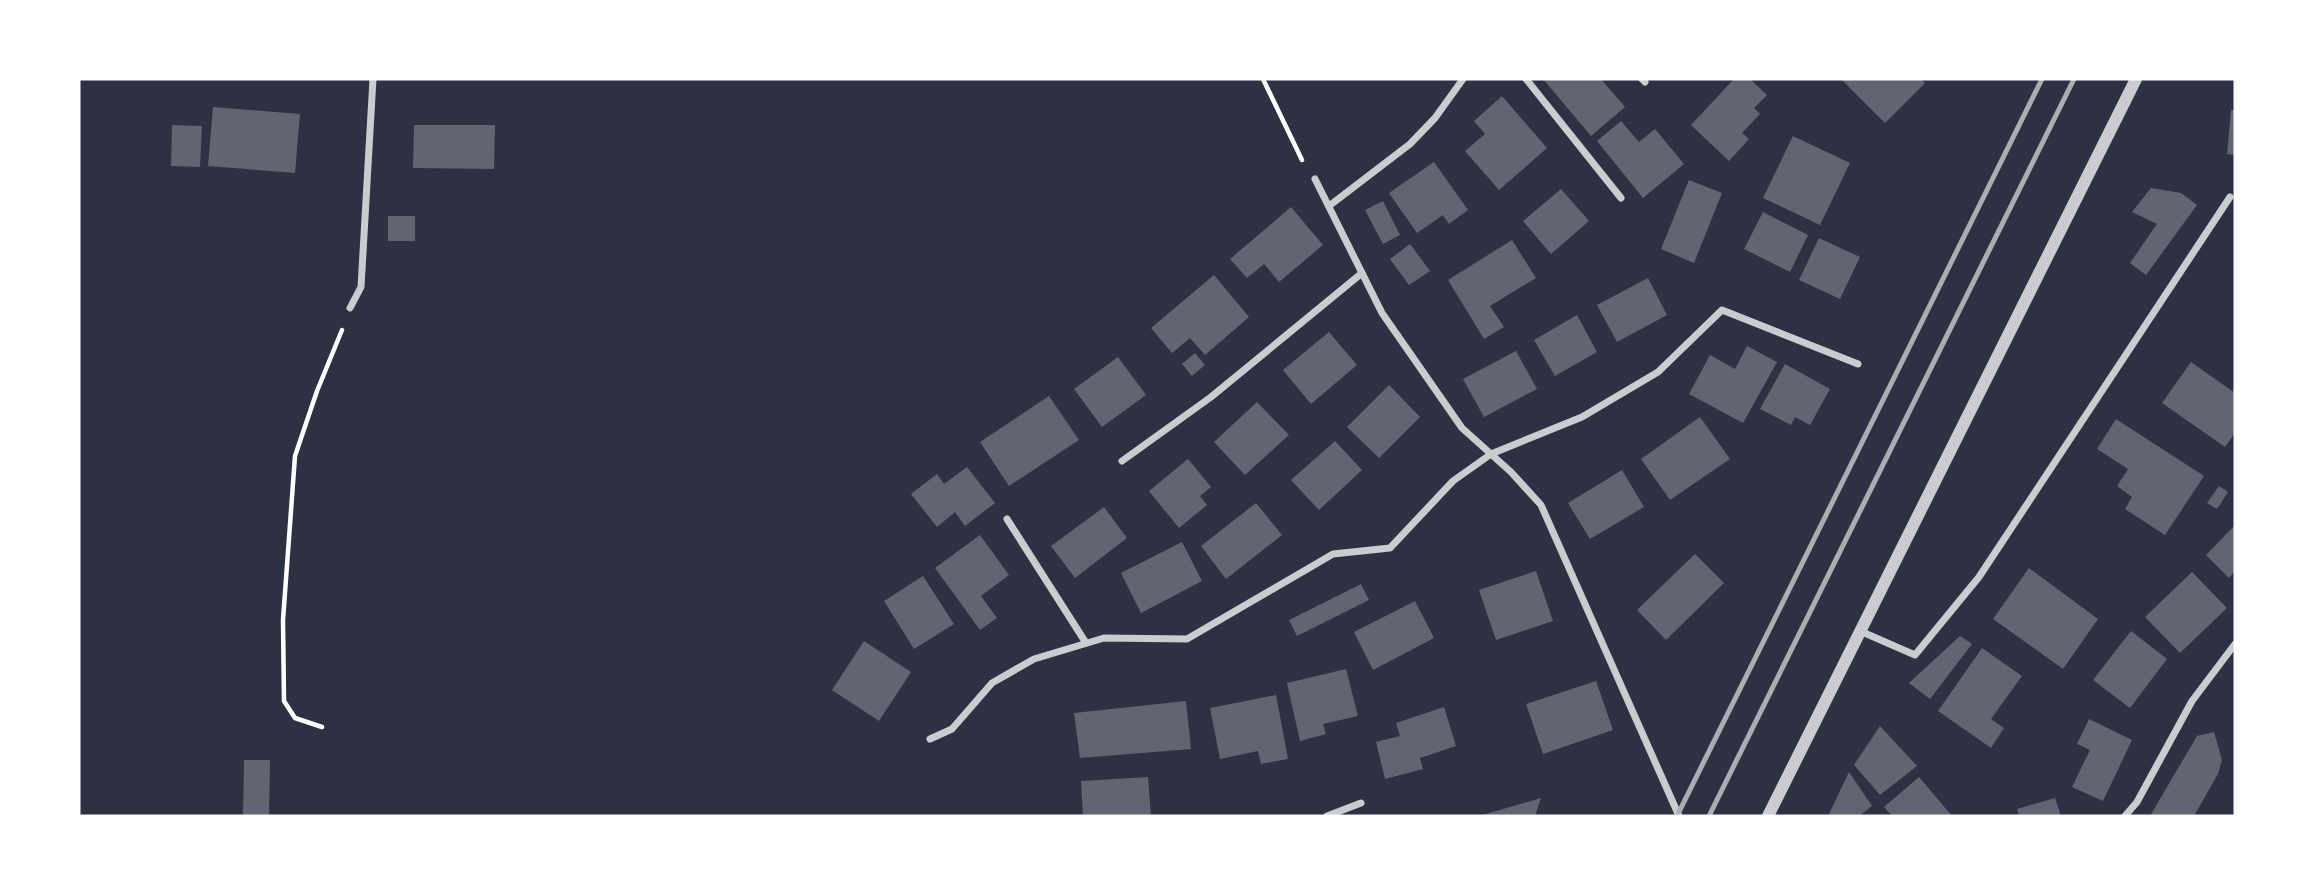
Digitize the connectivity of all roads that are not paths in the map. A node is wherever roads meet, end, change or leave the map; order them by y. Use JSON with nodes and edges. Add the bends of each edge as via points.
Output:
{"nodes":[{"id":1,"x":373,"y":79,"type":"edge"},
{"id":2,"x":1463,"y":79,"type":"edge"},
{"id":3,"x":1526,"y":79,"type":"edge"},
{"id":4,"x":2136,"y":79,"type":"edge"},
{"id":5,"x":1315,"y":179,"type":"road end"},
{"id":6,"x":2230,"y":197,"type":"dead end"},
{"id":7,"x":1621,"y":198,"type":"dead end"},
{"id":8,"x":1329,"y":206,"type":"junction"},
{"id":9,"x":1362,"y":273,"type":"junction"},
{"id":10,"x":350,"y":308,"type":"road end"},
{"id":11,"x":1858,"y":364,"type":"dead end"},
{"id":12,"x":1491,"y":454,"type":"junction"},
{"id":13,"x":1122,"y":461,"type":"dead end"},
{"id":14,"x":1007,"y":519,"type":"dead end"},
{"id":15,"x":1860,"y":631,"type":"junction"},
{"id":16,"x":1086,"y":643,"type":"junction"},
{"id":17,"x":2235,"y":644,"type":"edge"},
{"id":18,"x":930,"y":739,"type":"dead end"},
{"id":19,"x":1361,"y":803,"type":"dead end"},
{"id":20,"x":1327,"y":816,"type":"edge"},
{"id":21,"x":1679,"y":816,"type":"edge"},
{"id":22,"x":1768,"y":816,"type":"edge"},
{"id":23,"x":2126,"y":816,"type":"edge"}],
"edges":[{"from":1,"to":10,"type":"street","via":[[361,287]]},
{"from":2,"to":8,"type":"street","via":[[1410,144]]},
{"from":3,"to":7,"type":"street"},
{"from":4,"to":15,"type":"street"},
{"from":5,"to":8,"type":"street"},
{"from":6,"to":15,"type":"street","via":[[1979,577],[1915,655]]},
{"from":8,"to":9,"type":"street"},
{"from":9,"to":12,"type":"street","via":[[1382,313],[1462,428]]},
{"from":9,"to":13,"type":"street","via":[[1211,397]]},
{"from":11,"to":12,"type":"street","via":[[1722,310],[1658,372],[1582,417]]},
{"from":12,"to":16,"type":"street","via":[[1453,481],[1390,548],[1333,554],[1187,639],[1104,638]]},
{"from":12,"to":21,"type":"street","via":[[1541,505]]},
{"from":14,"to":16,"type":"street"},
{"from":15,"to":22,"type":"street"},
{"from":16,"to":18,"type":"street","via":[[1034,659],[992,683],[952,729]]},
{"from":17,"to":23,"type":"street","via":[[2192,701]]},
{"from":19,"to":20,"type":"street"}]}
